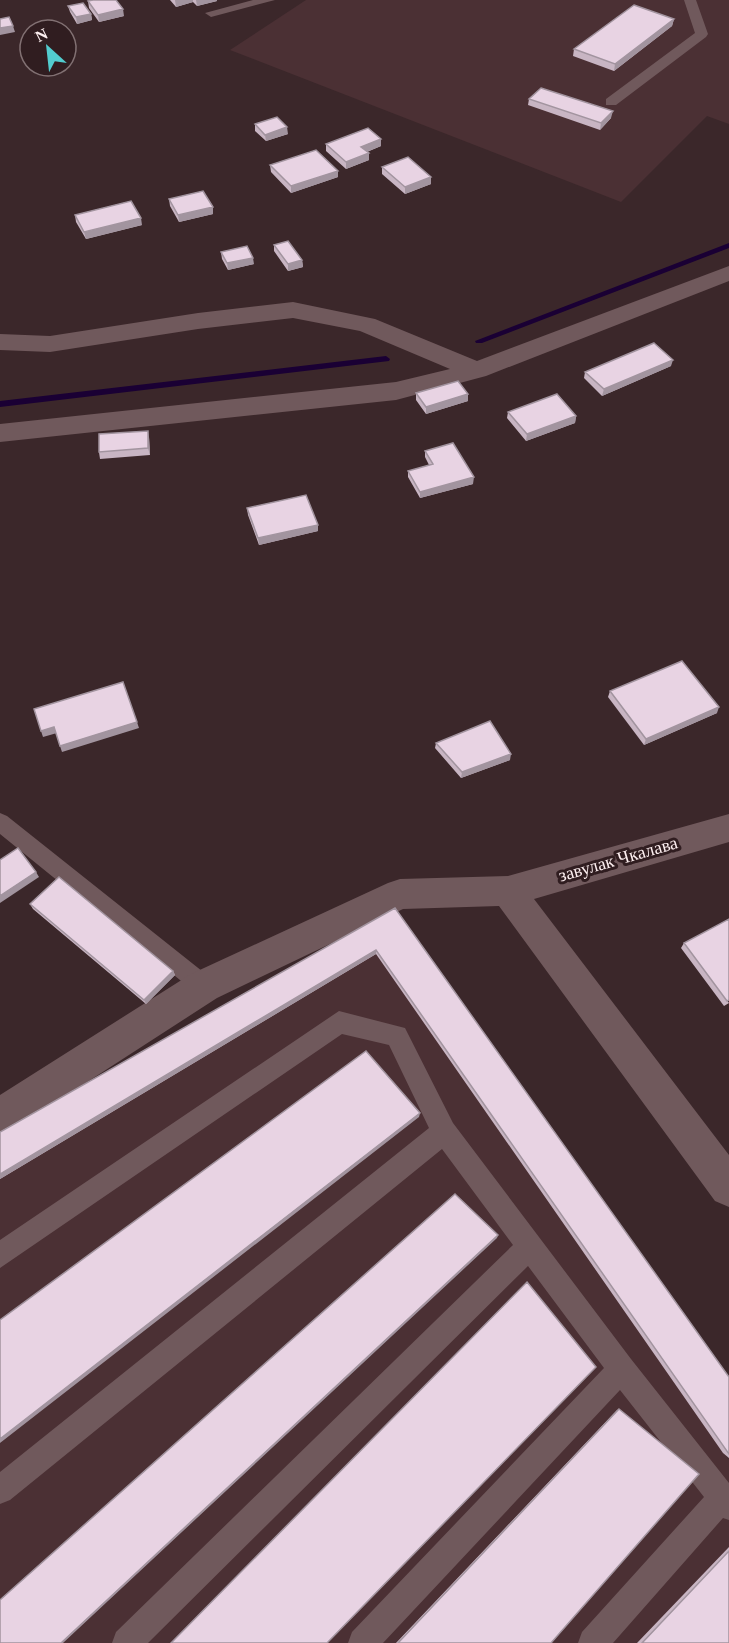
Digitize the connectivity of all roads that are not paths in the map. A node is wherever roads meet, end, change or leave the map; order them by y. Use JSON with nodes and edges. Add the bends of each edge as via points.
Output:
{"nodes":[{"id":1,"x":269,"y":0,"type":"edge"},
{"id":2,"x":690,"y":0,"type":"edge"},
{"id":3,"x":212,"y":13,"type":"dead end"},
{"id":4,"x":611,"y":102,"type":"dead end"},
{"id":5,"x":729,"y":273,"type":"edge"},
{"id":6,"x":0,"y":342,"type":"edge"},
{"id":7,"x":477,"y":370,"type":"junction"},
{"id":8,"x":0,"y":433,"type":"edge"},
{"id":9,"x":0,"y":822,"type":"edge"},
{"id":10,"x":729,"y":828,"type":"edge"},
{"id":11,"x":508,"y":891,"type":"junction"},
{"id":12,"x":204,"y":986,"type":"junction"},
{"id":13,"x":0,"y":1117,"type":"edge"},
{"id":14,"x":444,"y":1132,"type":"junction"},
{"id":15,"x":729,"y":1187,"type":"edge"},
{"id":16,"x":530,"y":1246,"type":"junction"},
{"id":17,"x":0,"y":1256,"type":"edge"},
{"id":18,"x":621,"y":1368,"type":"junction"},
{"id":19,"x":0,"y":1490,"type":"edge"},
{"id":20,"x":725,"y":1502,"type":"edge"},
{"id":21,"x":127,"y":1643,"type":"edge"},
{"id":22,"x":363,"y":1643,"type":"edge"},
{"id":23,"x":593,"y":1643,"type":"edge"}],
"edges":[{"from":1,"to":3,"type":"lane"},
{"from":2,"to":4,"type":"lane","via":[[702,34]]},
{"from":5,"to":7,"type":"street"},
{"from":6,"to":7,"type":"street","via":[[50,344],[293,310],[366,325]]},
{"from":7,"to":8,"type":"street","via":[[396,391]]},
{"from":9,"to":12,"type":"lane"},
{"from":10,"to":11,"type":"street","name":"завулак Чкалава"},
{"from":11,"to":12,"type":"street","name":"завулак Чкалава","via":[[400,894]]},
{"from":11,"to":15,"type":"street"},
{"from":12,"to":13,"type":"street","name":"завулак Чкалава"},
{"from":14,"to":16,"type":"lane"},
{"from":14,"to":17,"type":"lane","via":[[397,1036],[339,1022]]},
{"from":14,"to":19,"type":"lane"},
{"from":16,"to":18,"type":"lane"},
{"from":16,"to":21,"type":"lane"},
{"from":18,"to":20,"type":"lane"},
{"from":18,"to":22,"type":"lane"},
{"from":20,"to":23,"type":"lane"}]}
